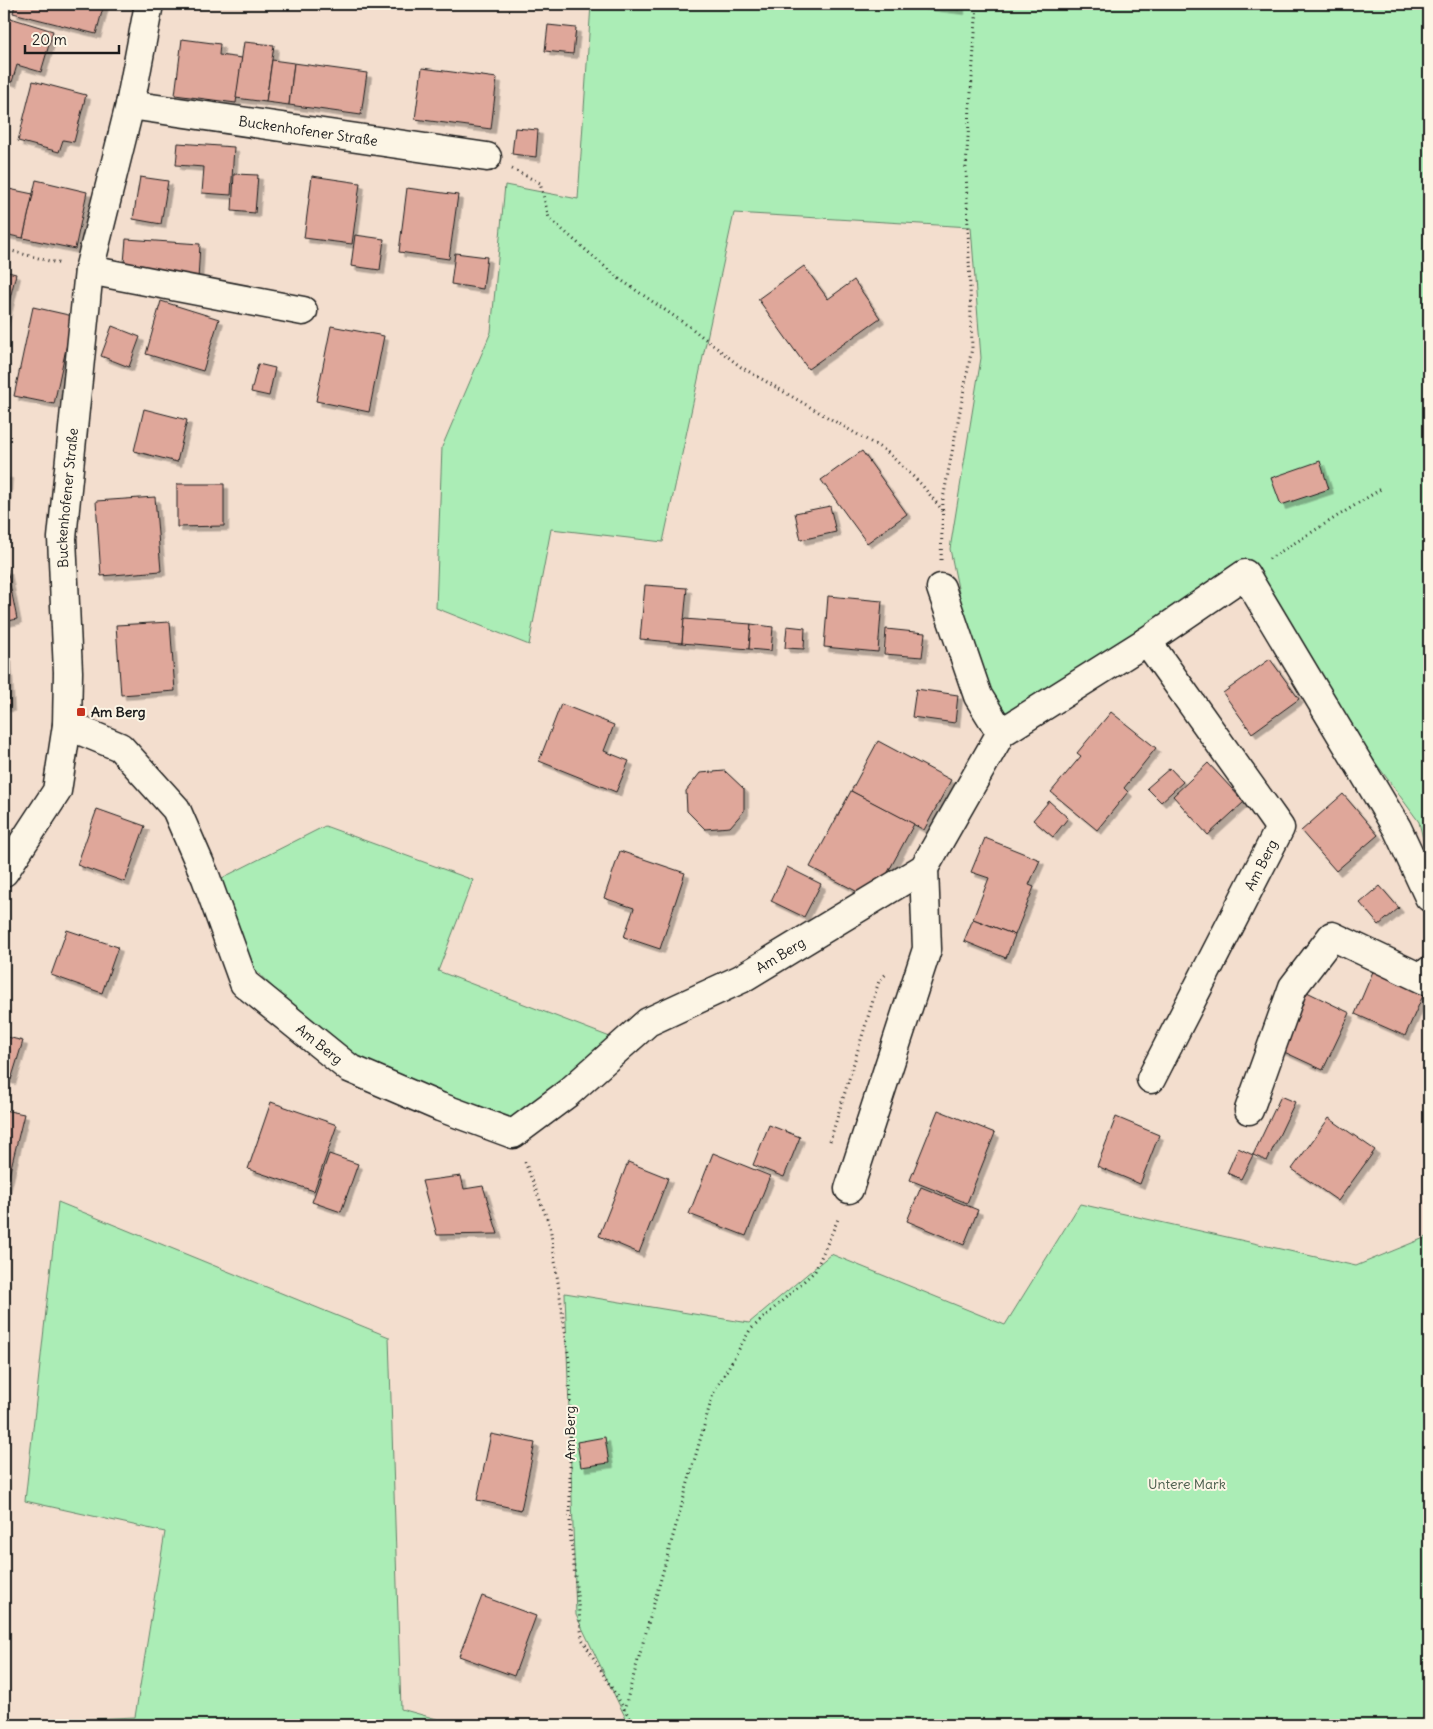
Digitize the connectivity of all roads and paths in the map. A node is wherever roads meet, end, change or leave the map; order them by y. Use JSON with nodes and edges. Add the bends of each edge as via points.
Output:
{"nodes":[{"id":1,"x":149,"y":4,"type":"edge"},
{"id":2,"x":977,"y":4,"type":"edge"},
{"id":3,"x":130,"y":105,"type":"junction"},
{"id":4,"x":487,"y":157,"type":"joint"},
{"id":5,"x":4,"y":249,"type":"edge"},
{"id":6,"x":89,"y":270,"type":"junction"},
{"id":7,"x":303,"y":311,"type":"dead end"},
{"id":8,"x":1381,"y":490,"type":"dead end"},
{"id":9,"x":943,"y":511,"type":"junction"},
{"id":10,"x":1245,"y":574,"type":"junction"},
{"id":11,"x":940,"y":588,"type":"joint"},
{"id":12,"x":1147,"y":641,"type":"junction"},
{"id":13,"x":67,"y":725,"type":"junction"},
{"id":14,"x":1001,"y":732,"type":"junction"},
{"id":15,"x":924,"y":868,"type":"junction"},
{"id":16,"x":4,"y":872,"type":"edge"},
{"id":17,"x":1429,"y":897,"type":"edge"},
{"id":18,"x":1429,"y":971,"type":"edge"},
{"id":19,"x":1150,"y":1079,"type":"dead end"},
{"id":20,"x":1249,"y":1110,"type":"dead end"},
{"id":21,"x":513,"y":1134,"type":"junction"},
{"id":22,"x":849,"y":1189,"type":"joint"},
{"id":23,"x":624,"y":1711,"type":"junction"},
{"id":24,"x":634,"y":1725,"type":"edge"}],
"edges":[{"from":1,"to":3,"type":"street","name":"Buckenhofener Straße"},
{"from":2,"to":9,"type":"path","via":[[966,167],[972,348]]},
{"from":3,"to":4,"type":"street","name":"Buckenhofener Straße"},
{"from":3,"to":6,"type":"street","name":"Buckenhofener Straße"},
{"from":4,"to":9,"type":"path","via":[[540,183],[550,218],[618,278],[690,327],[741,367],[886,451],[921,484]]},
{"from":5,"to":6,"type":"path"},
{"from":6,"to":7,"type":"street"},
{"from":6,"to":13,"type":"street","name":"Buckenhofener Straße","via":[[62,538]]},
{"from":8,"to":10,"type":"path"},
{"from":9,"to":11,"type":"path"},
{"from":10,"to":12,"type":"street","name":"Am Berg"},
{"from":10,"to":17,"type":"street","via":[[1397,828]]},
{"from":11,"to":14,"type":"street","via":[[978,696]]},
{"from":12,"to":14,"type":"street","name":"Am Berg"},
{"from":12,"to":19,"type":"street","name":"Am Berg","via":[[1280,828]]},
{"from":13,"to":16,"type":"street","name":"Buckenhofener Straße","via":[[57,791]]},
{"from":13,"to":21,"type":"street","name":"Am Berg","via":[[120,746],[176,809],[206,878],[244,983],[349,1068]]},
{"from":14,"to":15,"type":"street","name":"Am Berg"},
{"from":15,"to":21,"type":"street","name":"Am Berg","via":[[741,979],[648,1022],[568,1093]]},
{"from":15,"to":22,"type":"street","via":[[927,949]]},
{"from":18,"to":20,"type":"street","via":[[1426,980],[1332,936],[1293,987]]},
{"from":21,"to":23,"type":"path","name":"Am Berg","via":[[550,1226],[568,1357],[570,1532],[582,1639]]},
{"from":22,"to":23,"type":"path","via":[[815,1270],[750,1330],[713,1394]]},
{"from":23,"to":24,"type":"path","name":"Am Berg"}]}
